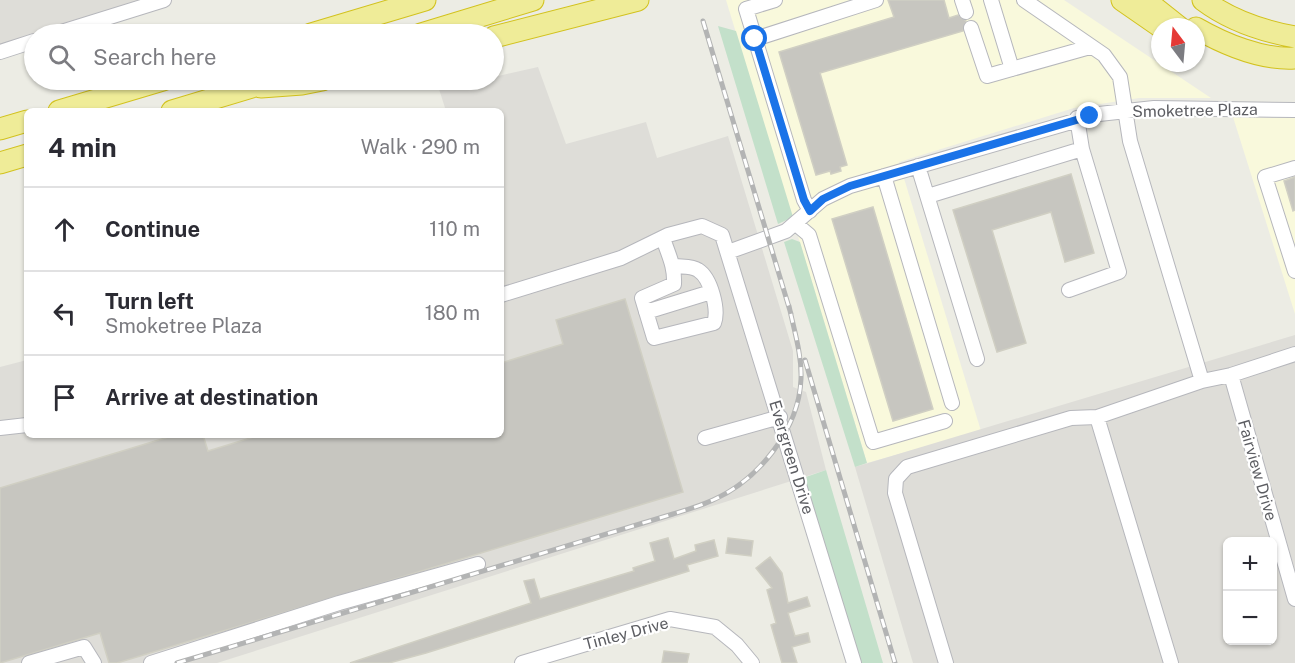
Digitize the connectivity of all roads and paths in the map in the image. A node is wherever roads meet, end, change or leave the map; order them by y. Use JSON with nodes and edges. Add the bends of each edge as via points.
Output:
{"nodes":[{"id":1,"x":164,"y":0,"type":"edge"},
{"id":2,"x":425,"y":0,"type":"edge"},
{"id":3,"x":532,"y":0,"type":"edge"},
{"id":4,"x":638,"y":0,"type":"edge"},
{"id":5,"x":775,"y":0,"type":"edge"},
{"id":6,"x":876,"y":0,"type":"edge"},
{"id":7,"x":991,"y":0,"type":"edge"},
{"id":8,"x":1024,"y":0,"type":"edge"},
{"id":9,"x":1122,"y":0,"type":"edge"},
{"id":10,"x":1145,"y":0,"type":"edge"},
{"id":11,"x":1162,"y":0,"type":"edge"},
{"id":12,"x":1203,"y":0,"type":"edge"},
{"id":13,"x":1168,"y":18,"type":"edge"},
{"id":14,"x":1183,"y":18,"type":"edge"},
{"id":15,"x":1151,"y":20,"type":"edge"},
{"id":16,"x":87,"y":24,"type":"edge"},
{"id":17,"x":345,"y":24,"type":"edge"},
{"id":18,"x":454,"y":24,"type":"edge"},
{"id":19,"x":972,"y":28,"type":"dead end"},
{"id":20,"x":504,"y":34,"type":"edge"},
{"id":21,"x":1205,"y":34,"type":"edge"},
{"id":22,"x":1295,"y":37,"type":"edge"},
{"id":23,"x":755,"y":39,"type":"junction"},
{"id":24,"x":24,"y":44,"type":"edge"},
{"id":25,"x":1090,"y":46,"type":"junction"},
{"id":26,"x":1205,"y":46,"type":"edge"},
{"id":27,"x":1205,"y":48,"type":"edge"},
{"id":28,"x":0,"y":52,"type":"edge"},
{"id":29,"x":1216,"y":54,"type":"junction"},
{"id":30,"x":1295,"y":58,"type":"edge"},
{"id":31,"x":1012,"y":69,"type":"junction"},
{"id":32,"x":1295,"y":71,"type":"edge"},
{"id":33,"x":129,"y":90,"type":"edge"},
{"id":34,"x":241,"y":90,"type":"edge"},
{"id":35,"x":69,"y":108,"type":"edge"},
{"id":36,"x":182,"y":108,"type":"edge"},
{"id":37,"x":1126,"y":110,"type":"junction"},
{"id":38,"x":1295,"y":110,"type":"edge"},
{"id":39,"x":1077,"y":118,"type":"junction"},
{"id":40,"x":24,"y":122,"type":"edge"},
{"id":41,"x":0,"y":129,"type":"edge"},
{"id":42,"x":1082,"y":149,"type":"junction"},
{"id":43,"x":24,"y":156,"type":"edge"},
{"id":44,"x":0,"y":164,"type":"edge"},
{"id":45,"x":918,"y":166,"type":"junction"},
{"id":46,"x":1295,"y":168,"type":"edge"},
{"id":47,"x":884,"y":176,"type":"junction"},
{"id":48,"x":927,"y":196,"type":"junction"},
{"id":49,"x":810,"y":211,"type":"junction"},
{"id":50,"x":796,"y":224,"type":"junction"},
{"id":51,"x":663,"y":238,"type":"junction"},
{"id":52,"x":728,"y":252,"type":"junction"},
{"id":53,"x":675,"y":266,"type":"junction"},
{"id":54,"x":1295,"y":271,"type":"edge"},
{"id":55,"x":1070,"y":290,"type":"dead end"},
{"id":56,"x":711,"y":292,"type":"junction"},
{"id":57,"x":504,"y":294,"type":"edge"},
{"id":58,"x":646,"y":312,"type":"junction"},
{"id":59,"x":1295,"y":354,"type":"edge"},
{"id":60,"x":977,"y":359,"type":"dead end"},
{"id":61,"x":1231,"y":375,"type":"junction"},
{"id":62,"x":1202,"y":381,"type":"junction"},
{"id":63,"x":952,"y":403,"type":"dead end"},
{"id":64,"x":780,"y":417,"type":"junction"},
{"id":65,"x":1097,"y":417,"type":"junction"},
{"id":66,"x":945,"y":421,"type":"dead end"},
{"id":67,"x":24,"y":425,"type":"edge"},
{"id":68,"x":0,"y":428,"type":"edge"},
{"id":69,"x":705,"y":438,"type":"dead end"},
{"id":70,"x":478,"y":564,"type":"dead end"},
{"id":71,"x":1295,"y":599,"type":"edge"},
{"id":72,"x":29,"y":663,"type":"edge"},
{"id":73,"x":94,"y":663,"type":"edge"},
{"id":74,"x":151,"y":663,"type":"edge"},
{"id":75,"x":522,"y":663,"type":"edge"},
{"id":76,"x":752,"y":663,"type":"edge"},
{"id":77,"x":854,"y":663,"type":"edge"},
{"id":78,"x":946,"y":663,"type":"edge"},
{"id":79,"x":1171,"y":663,"type":"edge"}],
"edges":[{"from":1,"to":16,"type":"street"},
{"from":2,"to":17,"type":"highway"},
{"from":3,"to":18,"type":"highway"},
{"from":4,"to":20,"type":"highway"},
{"from":5,"to":23,"type":"street","via":[[746,9]]},
{"from":6,"to":23,"type":"street"},
{"from":7,"to":31,"type":"street"},
{"from":8,"to":25,"type":"street"},
{"from":9,"to":15,"type":"highway"},
{"from":10,"to":13,"type":"highway"},
{"from":11,"to":14,"type":"highway"},
{"from":12,"to":22,"type":"highway","via":[[1240,22]]},
{"from":19,"to":31,"type":"street","via":[[987,76]]},
{"from":21,"to":30,"type":"highway","via":[[1247,50]]},
{"from":23,"to":49,"type":"street"},
{"from":24,"to":28,"type":"street"},
{"from":25,"to":31,"type":"street"},
{"from":25,"to":37,"type":"street","via":[[1116,69]]},
{"from":26,"to":29,"type":"highway"},
{"from":27,"to":29,"type":"highway"},
{"from":29,"to":32,"type":"highway","via":[[1247,64]]},
{"from":33,"to":35,"type":"highway"},
{"from":34,"to":36,"type":"highway"},
{"from":37,"to":38,"type":"street","name":"Smoketree Plaza"},
{"from":37,"to":39,"type":"street","name":"Smoketree Plaza"},
{"from":37,"to":62,"type":"street","via":[[1130,141]]},
{"from":39,"to":42,"type":"street"},
{"from":39,"to":45,"type":"street","name":"Smoketree Plaza"},
{"from":40,"to":41,"type":"highway"},
{"from":42,"to":48,"type":"street"},
{"from":42,"to":55,"type":"street","via":[[1119,272]]},
{"from":43,"to":44,"type":"highway"},
{"from":45,"to":47,"type":"street","name":"Smoketree Plaza"},
{"from":45,"to":48,"type":"street"},
{"from":46,"to":54,"type":"street","via":[[1265,177]]},
{"from":47,"to":49,"type":"street","name":"Smoketree Plaza","via":[[837,191]]},
{"from":47,"to":63,"type":"street"},
{"from":48,"to":60,"type":"street"},
{"from":49,"to":50,"type":"street","name":"Smoketree Plaza"},
{"from":50,"to":52,"type":"street","name":"Smoketree Plaza"},
{"from":50,"to":66,"type":"street","via":[[809,235],[873,442]]},
{"from":51,"to":52,"type":"street","via":[[702,226],[722,235]]},
{"from":51,"to":53,"type":"street"},
{"from":51,"to":57,"type":"street","via":[[621,258]]},
{"from":52,"to":64,"type":"street","name":"Evergreen Drive"},
{"from":53,"to":56,"type":"street","via":[[701,271]]},
{"from":53,"to":58,"type":"street","via":[[675,284],[642,298]]},
{"from":56,"to":58,"type":"street"},
{"from":56,"to":58,"type":"street","via":[[717,317],[714,323],[658,339],[654,338]]},
{"from":59,"to":61,"type":"street"},
{"from":61,"to":62,"type":"street"},
{"from":61,"to":71,"type":"street","name":"Fairview Drive"},
{"from":62,"to":65,"type":"street"},
{"from":64,"to":69,"type":"street"},
{"from":64,"to":77,"type":"street","name":"Evergreen Drive"},
{"from":65,"to":78,"type":"street","via":[[1071,418],[906,467],[896,479],[895,493]]},
{"from":65,"to":79,"type":"street"},
{"from":67,"to":68,"type":"street"},
{"from":70,"to":74,"type":"street"},
{"from":72,"to":73,"type":"street","via":[[84,647]]},
{"from":75,"to":76,"type":"street","name":"Tinley Drive","via":[[670,619],[715,627]]}]}
